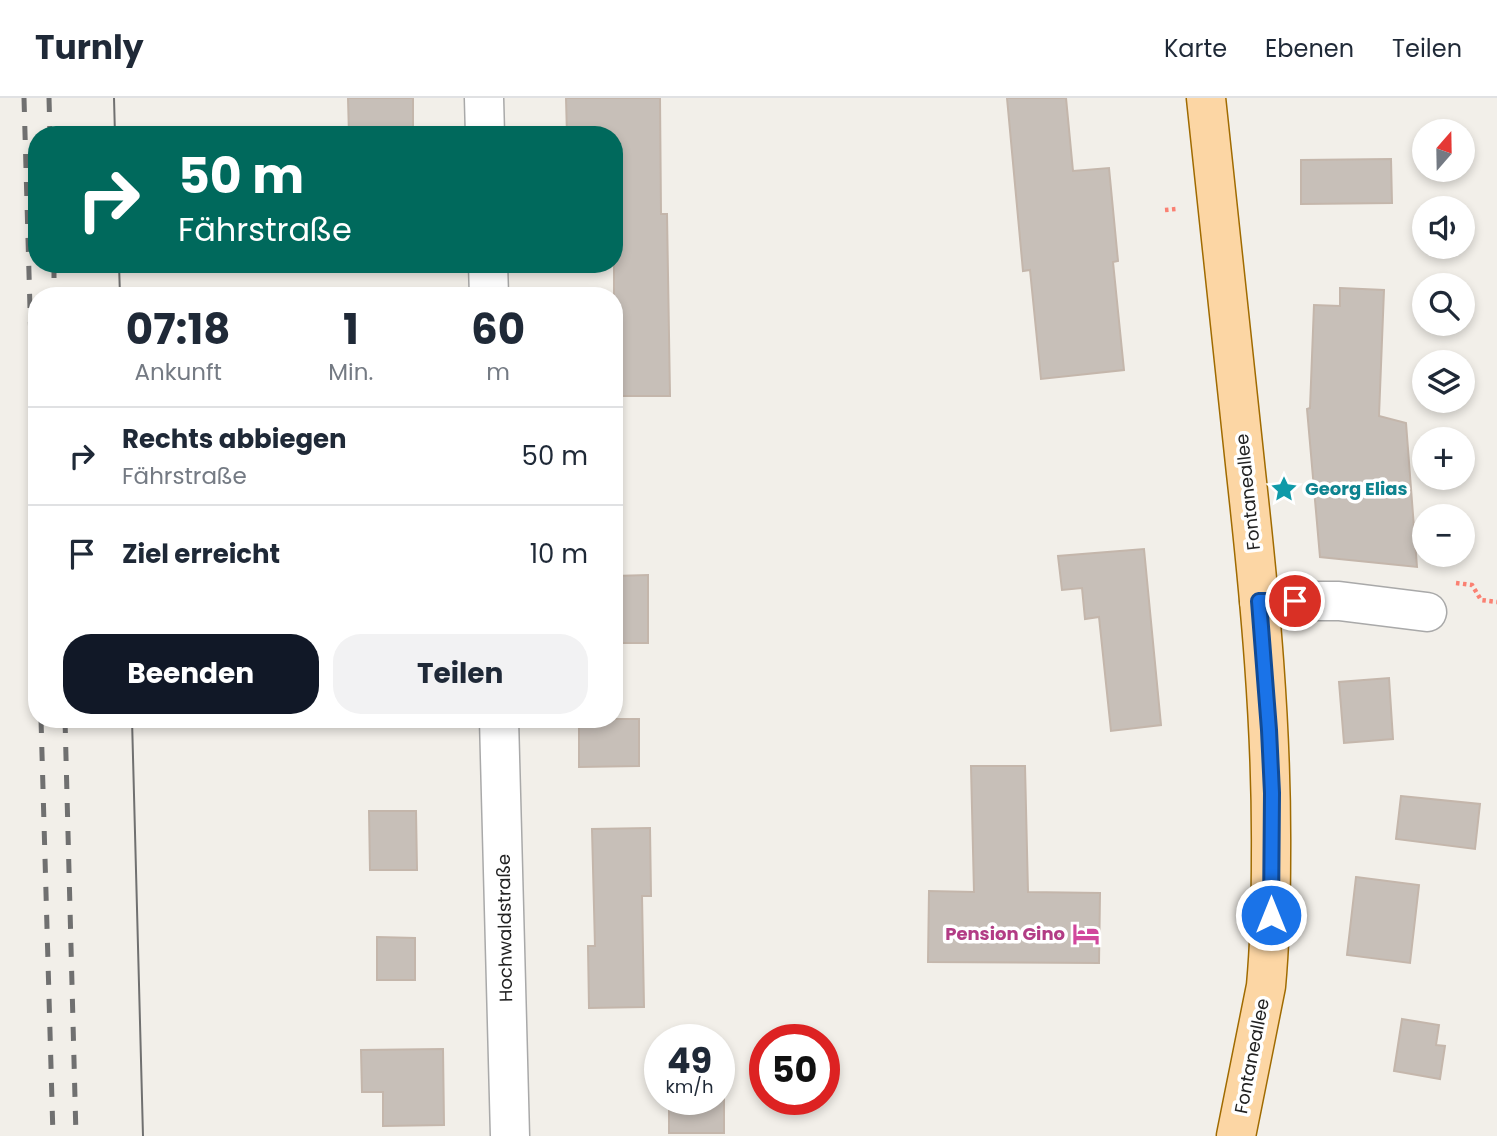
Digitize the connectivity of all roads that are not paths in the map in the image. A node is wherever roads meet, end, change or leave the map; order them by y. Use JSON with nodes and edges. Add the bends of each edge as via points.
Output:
{"nodes":[{"id":1,"x":484,"y":98,"type":"edge"},
{"id":2,"x":1206,"y":98,"type":"edge"},
{"id":3,"x":485,"y":126,"type":"edge"},
{"id":4,"x":1259,"y":601,"type":"junction"},
{"id":5,"x":1427,"y":612,"type":"dead end"},
{"id":6,"x":499,"y":728,"type":"edge"},
{"id":7,"x":510,"y":1136,"type":"edge"},
{"id":8,"x":1236,"y":1136,"type":"edge"}],
"edges":[{"from":1,"to":3,"type":"street"},
{"from":2,"to":4,"type":"main road","name":"Fontaneallee"},
{"from":4,"to":5,"type":"street","via":[[1339,601]]},
{"from":4,"to":8,"type":"main road","name":"Fontaneallee","via":[[1272,793],[1270,938],[1266,986]]},
{"from":6,"to":7,"type":"street","name":"Hochwaldstraße"}]}
